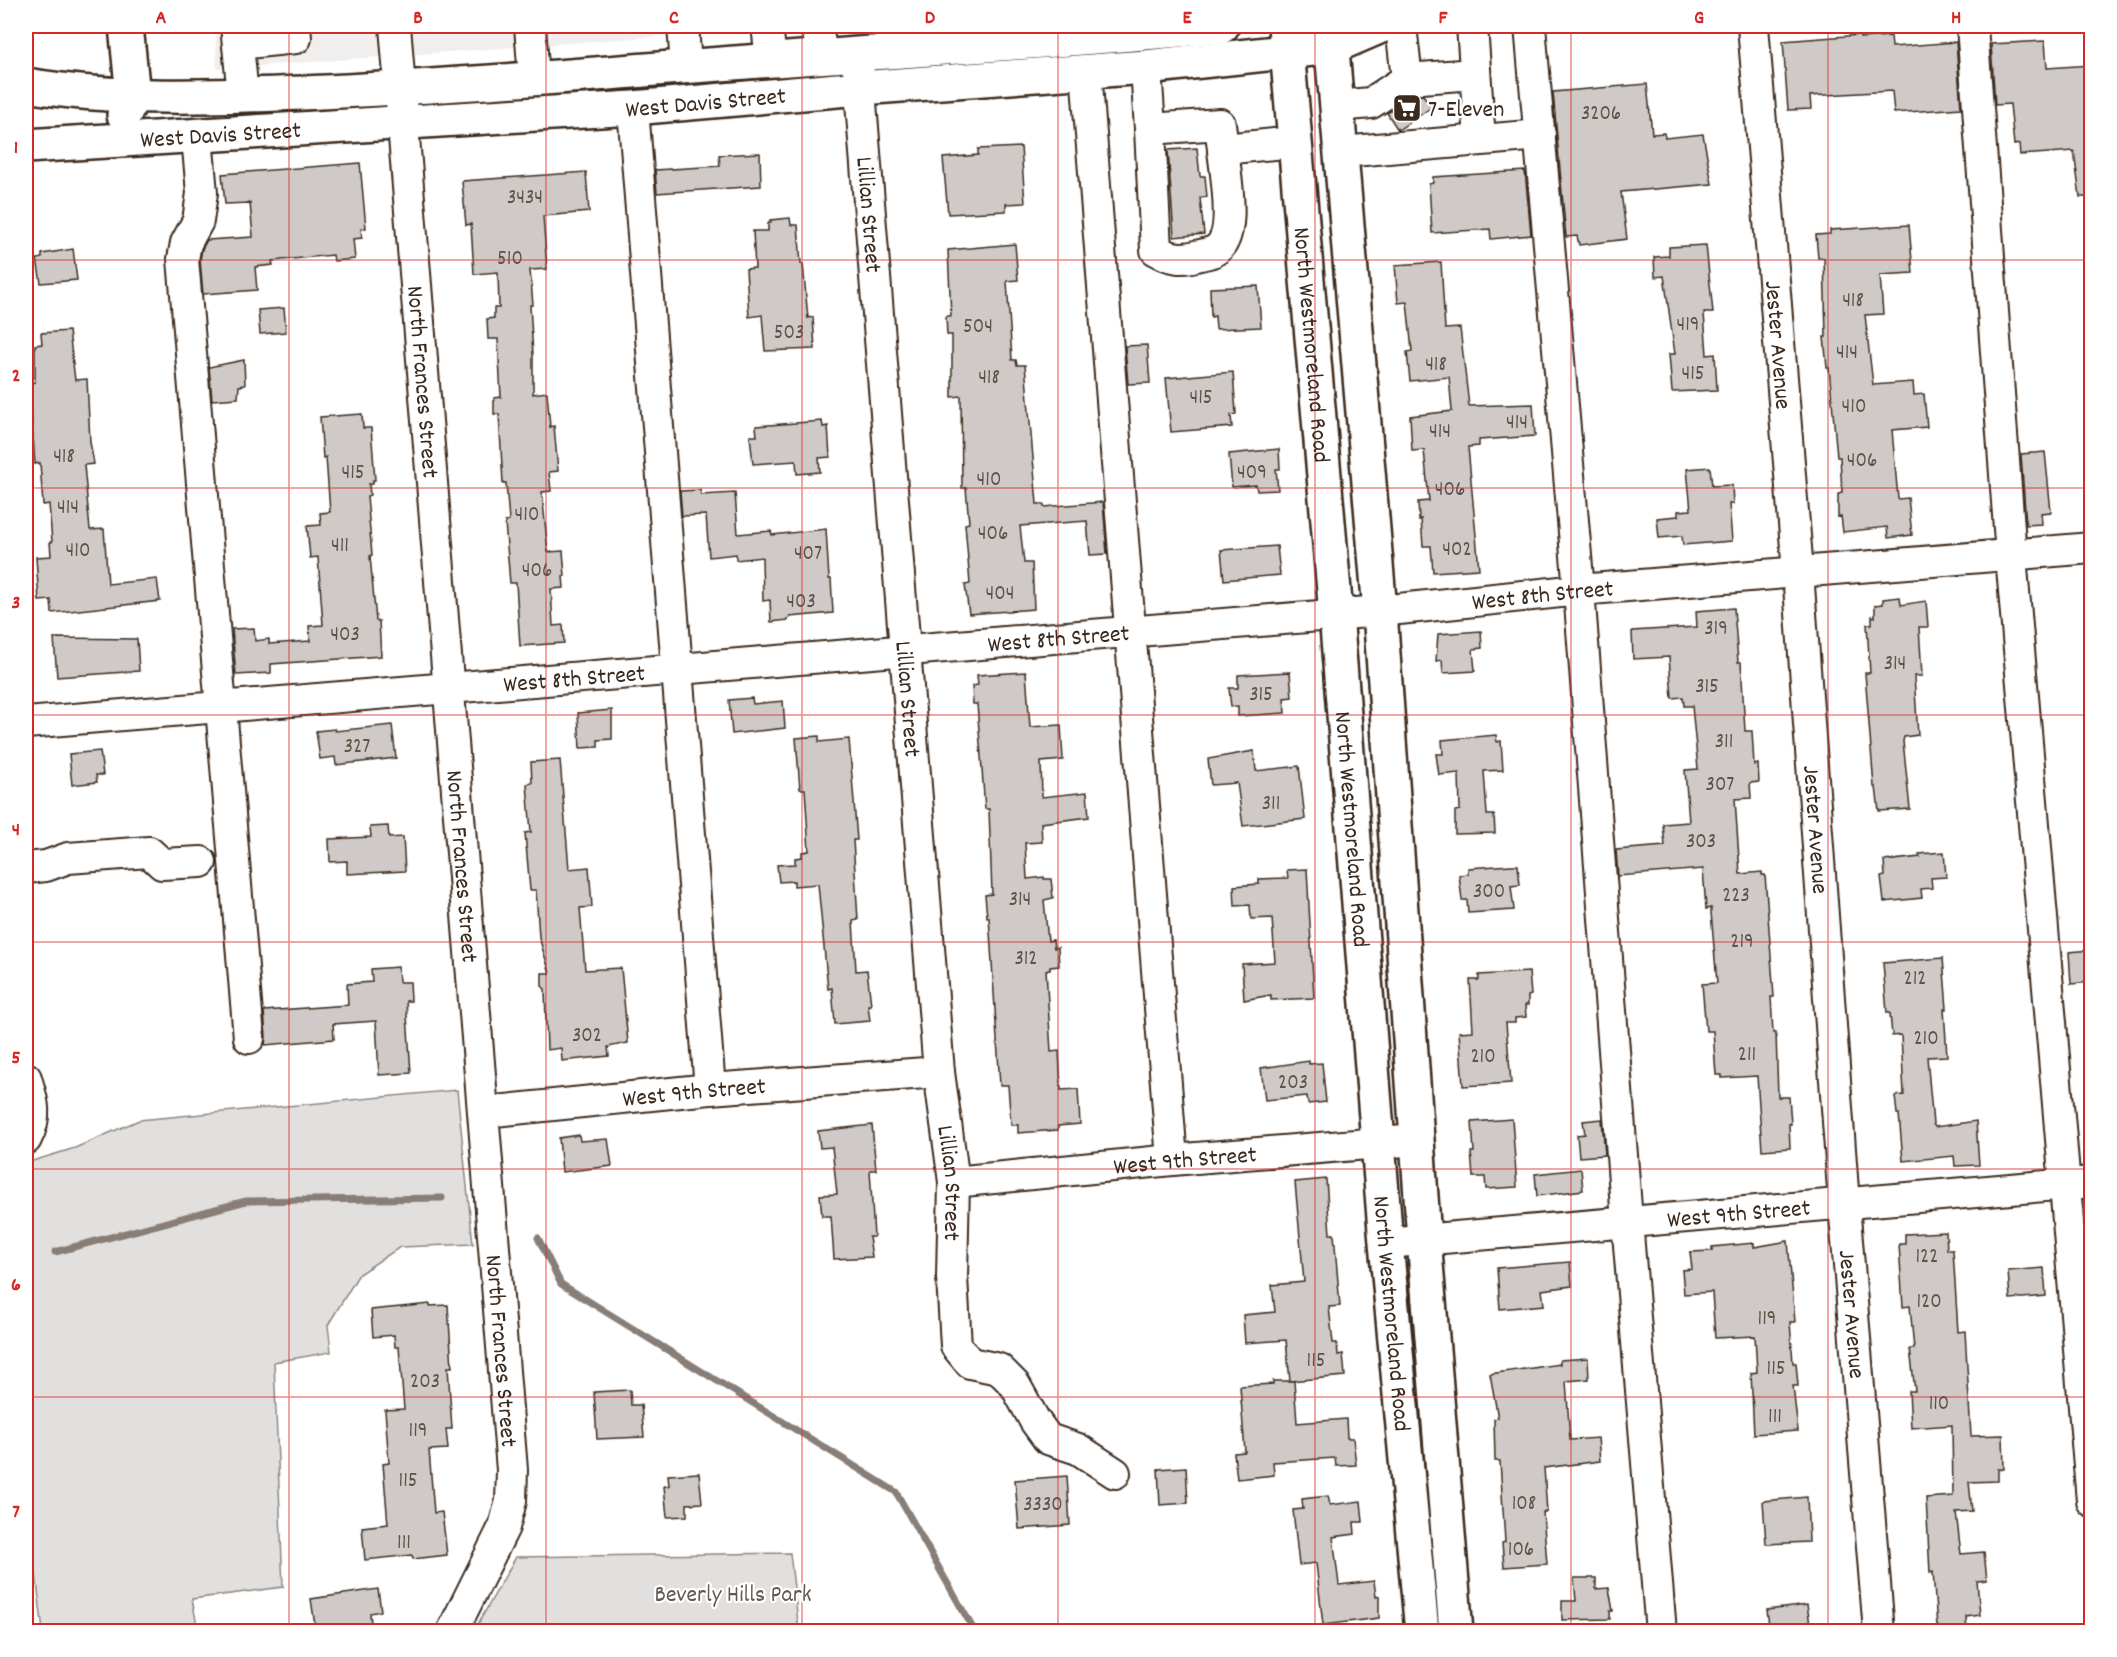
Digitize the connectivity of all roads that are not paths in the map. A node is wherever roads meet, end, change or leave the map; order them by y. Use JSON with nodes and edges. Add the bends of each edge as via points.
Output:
{"nodes":[{"id":1,"x":126,"y":26,"type":"edge"},
{"id":2,"x":295,"y":26,"type":"edge"},
{"id":3,"x":395,"y":26,"type":"edge"},
{"id":4,"x":530,"y":26,"type":"edge"},
{"id":5,"x":682,"y":26,"type":"edge"},
{"id":6,"x":767,"y":26,"type":"edge"},
{"id":7,"x":1207,"y":26,"type":"edge"},
{"id":8,"x":1381,"y":26,"type":"edge"},
{"id":9,"x":1401,"y":26,"type":"edge"},
{"id":10,"x":1472,"y":26,"type":"edge"},
{"id":11,"x":1530,"y":26,"type":"edge"},
{"id":12,"x":1753,"y":26,"type":"edge"},
{"id":13,"x":1972,"y":26,"type":"edge"},
{"id":14,"x":1094,"y":32,"type":"edge"},
{"id":15,"x":1043,"y":33,"type":"edge"},
{"id":16,"x":237,"y":35,"type":"edge"},
{"id":17,"x":1331,"y":36,"type":"edge"},
{"id":18,"x":931,"y":37,"type":"edge"},
{"id":19,"x":1286,"y":39,"type":"edge"},
{"id":20,"x":819,"y":40,"type":"edge"},
{"id":21,"x":857,"y":53,"type":"junction"},
{"id":22,"x":771,"y":60,"type":"junction"},
{"id":23,"x":686,"y":66,"type":"junction"},
{"id":24,"x":1146,"y":67,"type":"junction"},
{"id":25,"x":1086,"y":71,"type":"junction"},
{"id":26,"x":1475,"y":74,"type":"junction"},
{"id":27,"x":534,"y":79,"type":"junction"},
{"id":28,"x":1407,"y":79,"type":"junction"},
{"id":29,"x":26,"y":85,"type":"edge"},
{"id":30,"x":402,"y":88,"type":"junction"},
{"id":31,"x":860,"y":88,"type":"junction"},
{"id":32,"x":243,"y":95,"type":"junction"},
{"id":33,"x":133,"y":96,"type":"junction"},
{"id":34,"x":1371,"y":103,"type":"junction"},
{"id":35,"x":1337,"y":106,"type":"junction"},
{"id":36,"x":633,"y":108,"type":"junction"},
{"id":37,"x":404,"y":123,"type":"junction"},
{"id":38,"x":1149,"y":129,"type":"junction"},
{"id":39,"x":1540,"y":135,"type":"junction"},
{"id":40,"x":197,"y":137,"type":"junction"},
{"id":41,"x":1480,"y":140,"type":"junction"},
{"id":42,"x":95,"y":142,"type":"junction"},
{"id":43,"x":1294,"y":142,"type":"junction"},
{"id":44,"x":26,"y":146,"type":"edge"},
{"id":45,"x":1223,"y":149,"type":"junction"},
{"id":46,"x":1375,"y":149,"type":"junction"},
{"id":47,"x":1341,"y":152,"type":"junction"},
{"id":48,"x":2091,"y":548,"type":"edge"},
{"id":49,"x":2011,"y":556,"type":"junction"},
{"id":50,"x":1798,"y":572,"type":"junction"},
{"id":51,"x":1579,"y":590,"type":"junction"},
{"id":52,"x":1380,"y":611,"type":"junction"},
{"id":53,"x":1336,"y":614,"type":"junction"},
{"id":54,"x":1131,"y":632,"type":"junction"},
{"id":55,"x":905,"y":650,"type":"junction"},
{"id":56,"x":677,"y":669,"type":"junction"},
{"id":57,"x":450,"y":688,"type":"junction"},
{"id":58,"x":220,"y":707,"type":"junction"},
{"id":59,"x":26,"y":723,"type":"edge"},
{"id":60,"x":201,"y":862,"type":"dead end"},
{"id":61,"x":26,"y":868,"type":"edge"},
{"id":62,"x":249,"y":1038,"type":"dead end"},
{"id":63,"x":939,"y":1071,"type":"junction"},
{"id":64,"x":26,"y":1078,"type":"edge"},
{"id":65,"x":710,"y":1089,"type":"junction"},
{"id":66,"x":484,"y":1112,"type":"junction"},
{"id":67,"x":26,"y":1139,"type":"edge"},
{"id":68,"x":1418,"y":1140,"type":"junction"},
{"id":69,"x":1379,"y":1143,"type":"junction"},
{"id":70,"x":1172,"y":1160,"type":"junction"},
{"id":71,"x":954,"y":1182,"type":"junction"},
{"id":72,"x":2078,"y":1183,"type":"edge"},
{"id":73,"x":1844,"y":1204,"type":"junction"},
{"id":74,"x":1627,"y":1221,"type":"junction"},
{"id":75,"x":1424,"y":1239,"type":"junction"},
{"id":76,"x":1386,"y":1243,"type":"junction"},
{"id":77,"x":1115,"y":1473,"type":"dead end"},
{"id":78,"x":2091,"y":1501,"type":"edge"},
{"id":79,"x":452,"y":1632,"type":"edge"},
{"id":80,"x":1422,"y":1632,"type":"edge"},
{"id":81,"x":1456,"y":1632,"type":"edge"},
{"id":82,"x":1661,"y":1632,"type":"edge"},
{"id":83,"x":1879,"y":1632,"type":"edge"}],
"edges":[{"from":1,"to":33,"type":"main road"},
{"from":2,"to":16,"type":"street","via":[[296,38]]},
{"from":3,"to":30,"type":"street","name":"North Frances Street"},
{"from":4,"to":27,"type":"street"},
{"from":5,"to":23,"type":"street"},
{"from":6,"to":22,"type":"street"},
{"from":7,"to":14,"type":"main road","name":"West Davis Street"},
{"from":8,"to":17,"type":"main road","name":"West Davis Street"},
{"from":9,"to":28,"type":"street"},
{"from":10,"to":26,"type":"street"},
{"from":11,"to":39,"type":"street"},
{"from":12,"to":50,"type":"street","name":"Jester Avenue"},
{"from":13,"to":49,"type":"street"},
{"from":14,"to":15,"type":"main road","name":"West Davis Street"},
{"from":15,"to":18,"type":"main road","name":"West Davis Street"},
{"from":16,"to":32,"type":"street"},
{"from":17,"to":19,"type":"main road","name":"West Davis Street"},
{"from":17,"to":35,"type":"main road","name":"North Westmoreland Road"},
{"from":18,"to":21,"type":"main road","name":"West Davis Street"},
{"from":19,"to":24,"type":"main road","name":"West Davis Street"},
{"from":19,"to":43,"type":"main road","name":"North Westmoreland Road"},
{"from":20,"to":21,"type":"main road","name":"West Davis Street"},
{"from":20,"to":22,"type":"main road","name":"West Davis Street"},
{"from":21,"to":31,"type":"street","name":"Lillian Street"},
{"from":22,"to":23,"type":"main road","name":"West Davis Street"},
{"from":23,"to":27,"type":"main road","name":"West Davis Street"},
{"from":24,"to":25,"type":"main road","name":"West Davis Street"},
{"from":24,"to":38,"type":"street"},
{"from":25,"to":31,"type":"main road","name":"West Davis Street"},
{"from":25,"to":54,"type":"street"},
{"from":26,"to":28,"type":"street"},
{"from":26,"to":41,"type":"street"},
{"from":27,"to":30,"type":"main road","name":"West Davis Street"},
{"from":28,"to":34,"type":"street"},
{"from":29,"to":33,"type":"main road","name":"West Davis Street"},
{"from":30,"to":32,"type":"main road","name":"West Davis Street"},
{"from":30,"to":37,"type":"street","name":"North Frances Street"},
{"from":31,"to":36,"type":"main road","name":"West Davis Street"},
{"from":31,"to":55,"type":"street","name":"Lillian Street"},
{"from":32,"to":33,"type":"main road","name":"West Davis Street"},
{"from":33,"to":42,"type":"main road","via":[[122,122]]},
{"from":34,"to":35,"type":"street"},
{"from":34,"to":46,"type":"street"},
{"from":35,"to":47,"type":"main road","name":"North Westmoreland Road"},
{"from":36,"to":37,"type":"main road","name":"West Davis Street"},
{"from":36,"to":56,"type":"street"},
{"from":37,"to":40,"type":"main road","name":"West Davis Street"},
{"from":37,"to":57,"type":"street","name":"North Frances Street"},
{"from":38,"to":45,"type":"street","via":[[1220,124]]},
{"from":38,"to":45,"type":"street","via":[[1156,250],[1168,257],[1190,258],[1215,250],[1227,235],[1229,212]]},
{"from":39,"to":41,"type":"street"},
{"from":39,"to":51,"type":"street"},
{"from":40,"to":42,"type":"main road","name":"West Davis Street"},
{"from":40,"to":58,"type":"street","via":[[202,193],[198,221],[186,243],[183,259]]},
{"from":41,"to":46,"type":"street"},
{"from":42,"to":44,"type":"main road","name":"West Davis Street"},
{"from":43,"to":45,"type":"street"},
{"from":43,"to":53,"type":"main road","name":"North Westmoreland Road"},
{"from":46,"to":47,"type":"street"},
{"from":47,"to":52,"type":"main road","name":"North Westmoreland Road"},
{"from":48,"to":49,"type":"street","name":"West 8th Street"},
{"from":49,"to":50,"type":"street","name":"West 8th Street"},
{"from":49,"to":72,"type":"street"},
{"from":50,"to":51,"type":"street","name":"West 8th Street"},
{"from":50,"to":73,"type":"street","name":"Jester Avenue"},
{"from":51,"to":52,"type":"street","name":"West 8th Street"},
{"from":51,"to":74,"type":"street"},
{"from":52,"to":53,"type":"street","name":"West 8th Street"},
{"from":52,"to":68,"type":"main road","name":"North Westmoreland Road"},
{"from":53,"to":54,"type":"street","name":"West 8th Street"},
{"from":53,"to":69,"type":"main road","name":"North Westmoreland Road"},
{"from":54,"to":55,"type":"street","name":"West 8th Street"},
{"from":54,"to":70,"type":"street"},
{"from":55,"to":56,"type":"street","name":"West 8th Street"},
{"from":55,"to":63,"type":"street","name":"Lillian Street"},
{"from":56,"to":57,"type":"street","name":"West 8th Street"},
{"from":56,"to":65,"type":"street"},
{"from":57,"to":58,"type":"street","name":"West 8th Street"},
{"from":57,"to":66,"type":"street","name":"North Frances Street"},
{"from":58,"to":59,"type":"street","name":"West 8th Street"},
{"from":58,"to":62,"type":"street"},
{"from":60,"to":61,"type":"street","via":[[162,864],[149,852],[68,858]]},
{"from":63,"to":65,"type":"street","name":"West 9th Street"},
{"from":63,"to":71,"type":"street","name":"Lillian Street"},
{"from":64,"to":67,"type":"street","via":[[33,1101],[33,1123]]},
{"from":65,"to":66,"type":"street","name":"West 9th Street"},
{"from":66,"to":79,"type":"street","name":"North Frances Street","via":[[512,1470],[511,1501],[504,1527]]},
{"from":68,"to":69,"type":"street","name":"West 9th Street"},
{"from":68,"to":75,"type":"main road","name":"North Westmoreland Road"},
{"from":69,"to":70,"type":"street","name":"West 9th Street"},
{"from":69,"to":76,"type":"main road","name":"North Westmoreland Road"},
{"from":70,"to":71,"type":"street","name":"West 9th Street"},
{"from":71,"to":77,"type":"street","name":"Lillian Street","via":[[952,1277],[956,1346],[970,1363],[999,1369],[1015,1385],[1048,1438],[1078,1449]]},
{"from":72,"to":73,"type":"street","name":"West 9th Street"},
{"from":72,"to":78,"type":"street"},
{"from":73,"to":74,"type":"street","name":"West 9th Street"},
{"from":73,"to":83,"type":"street","name":"Jester Avenue"},
{"from":74,"to":75,"type":"street","name":"West 9th Street"},
{"from":74,"to":82,"type":"street"},
{"from":75,"to":76,"type":"street","name":"West 9th Street"},
{"from":75,"to":81,"type":"main road","name":"North Westmoreland Road"},
{"from":76,"to":80,"type":"main road","name":"North Westmoreland Road"}]}
